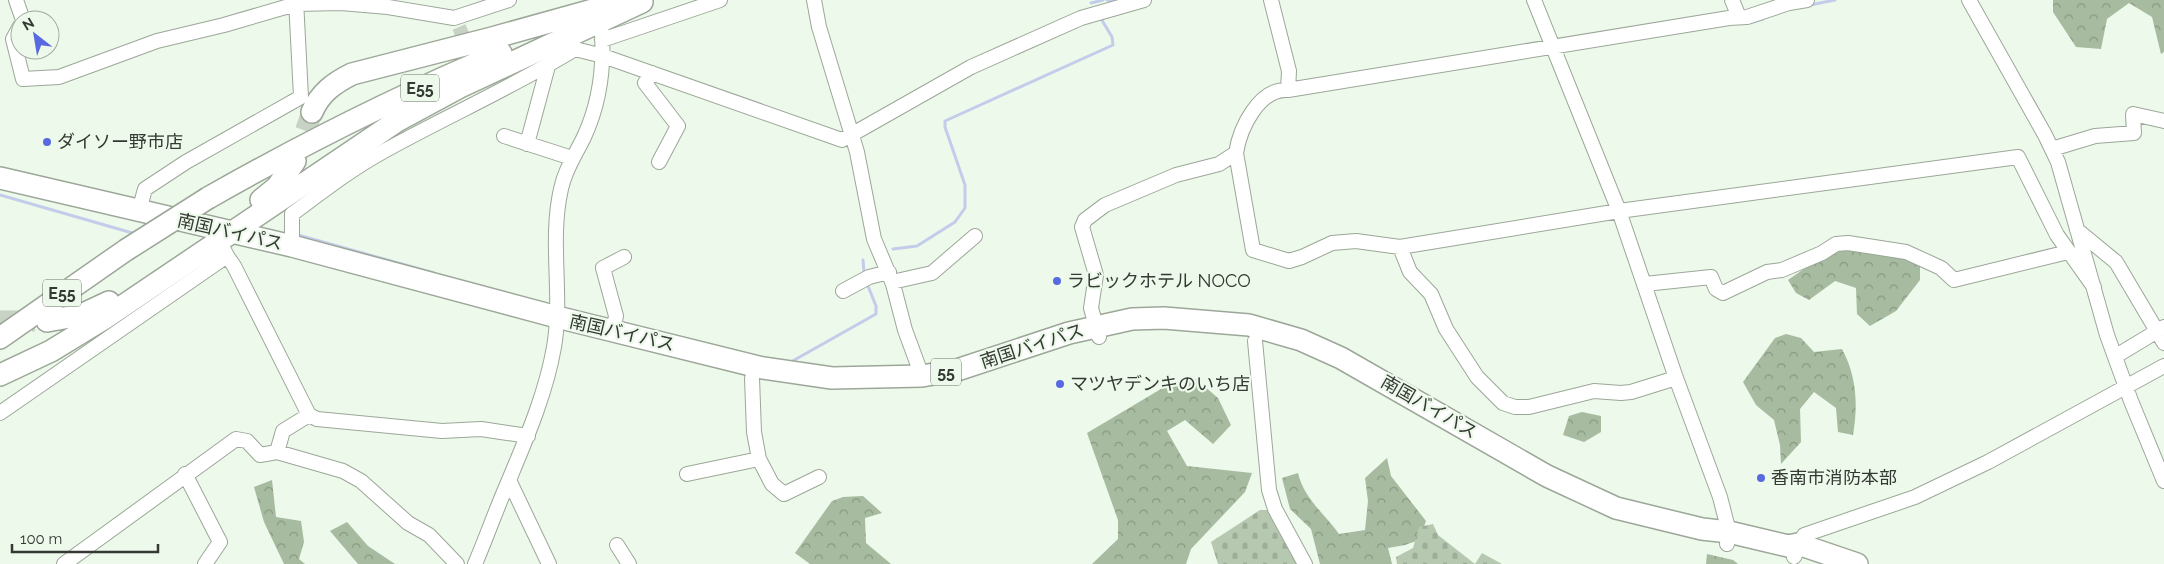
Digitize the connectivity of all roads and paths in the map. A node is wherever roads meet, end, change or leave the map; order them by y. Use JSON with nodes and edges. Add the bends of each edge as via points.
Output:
{"nodes":[{"id":1,"x":509,"y":0,"type":"edge"},
{"id":2,"x":720,"y":0,"type":"edge"},
{"id":3,"x":814,"y":0,"type":"edge"},
{"id":4,"x":1144,"y":0,"type":"edge"},
{"id":5,"x":1271,"y":0,"type":"edge"},
{"id":6,"x":1534,"y":0,"type":"edge"},
{"id":7,"x":1732,"y":0,"type":"edge"},
{"id":8,"x":1807,"y":0,"type":"edge"},
{"id":9,"x":1969,"y":0,"type":"edge"},
{"id":10,"x":639,"y":1,"type":"edge"},
{"id":11,"x":296,"y":2,"type":"edge"},
{"id":12,"x":1734,"y":17,"type":"junction"},
{"id":13,"x":1553,"y":47,"type":"junction"},
{"id":14,"x":603,"y":56,"type":"junction"},
{"id":15,"x":18,"y":60,"type":"edge"},
{"id":16,"x":548,"y":66,"type":"junction"},
{"id":17,"x":652,"y":73,"type":"junction"},
{"id":18,"x":1288,"y":90,"type":"junction"},
{"id":19,"x":312,"y":112,"type":"tunnel mouth"},
{"id":20,"x":2164,"y":121,"type":"edge"},
{"id":21,"x":504,"y":136,"type":"dead end"},
{"id":22,"x":851,"y":136,"type":"junction"},
{"id":23,"x":527,"y":144,"type":"junction"},
{"id":24,"x":2052,"y":149,"type":"junction"},
{"id":25,"x":1236,"y":153,"type":"junction"},
{"id":26,"x":572,"y":158,"type":"junction"},
{"id":27,"x":295,"y":161,"type":"tunnel mouth"},
{"id":28,"x":659,"y":162,"type":"dead end"},
{"id":29,"x":0,"y":178,"type":"edge"},
{"id":30,"x":0,"y":188,"type":"edge"},
{"id":31,"x":1619,"y":211,"type":"junction"},
{"id":32,"x":139,"y":212,"type":"junction"},
{"id":33,"x":2077,"y":230,"type":"junction"},
{"id":34,"x":975,"y":236,"type":"dead end"},
{"id":35,"x":220,"y":240,"type":"junction"},
{"id":36,"x":292,"y":246,"type":"junction"},
{"id":37,"x":1400,"y":247,"type":"junction"},
{"id":38,"x":2068,"y":252,"type":"junction"},
{"id":39,"x":624,"y":257,"type":"dead end"},
{"id":40,"x":890,"y":277,"type":"junction"},
{"id":41,"x":1645,"y":284,"type":"junction"},
{"id":42,"x":2094,"y":287,"type":"junction"},
{"id":43,"x":843,"y":292,"type":"dead end"},
{"id":44,"x":557,"y":315,"type":"junction"},
{"id":45,"x":47,"y":321,"type":"tunnel mouth"},
{"id":46,"x":613,"y":330,"type":"junction"},
{"id":47,"x":1097,"y":331,"type":"junction"},
{"id":48,"x":2162,"y":334,"type":"edge"},
{"id":49,"x":0,"y":338,"type":"edge"},
{"id":50,"x":1254,"y":341,"type":"junction"},
{"id":51,"x":2116,"y":356,"type":"junction"},
{"id":52,"x":2164,"y":366,"type":"edge"},
{"id":53,"x":0,"y":375,"type":"edge"},
{"id":54,"x":922,"y":376,"type":"junction"},
{"id":55,"x":752,"y":378,"type":"junction"},
{"id":56,"x":1676,"y":378,"type":"junction"},
{"id":57,"x":2125,"y":386,"type":"junction"},
{"id":58,"x":0,"y":413,"type":"edge"},
{"id":59,"x":309,"y":415,"type":"junction"},
{"id":60,"x":528,"y":436,"type":"junction"},
{"id":61,"x":277,"y":452,"type":"junction"},
{"id":62,"x":760,"y":460,"type":"junction"},
{"id":63,"x":185,"y":474,"type":"junction"},
{"id":64,"x":687,"y":474,"type":"dead end"},
{"id":65,"x":819,"y":477,"type":"dead end"},
{"id":66,"x":509,"y":480,"type":"junction"},
{"id":67,"x":2164,"y":481,"type":"edge"},
{"id":68,"x":1728,"y":538,"type":"junction"},
{"id":69,"x":617,"y":545,"type":"dead end"},
{"id":70,"x":1796,"y":551,"type":"junction"},
{"id":71,"x":64,"y":564,"type":"edge"},
{"id":72,"x":205,"y":564,"type":"edge"},
{"id":73,"x":457,"y":564,"type":"edge"},
{"id":74,"x":476,"y":564,"type":"edge"},
{"id":75,"x":549,"y":564,"type":"edge"},
{"id":76,"x":629,"y":564,"type":"edge"},
{"id":77,"x":1305,"y":564,"type":"edge"},
{"id":78,"x":1822,"y":564,"type":"edge"},
{"id":79,"x":1857,"y":564,"type":"edge"}],
"edges":[{"from":1,"to":11,"type":"street","via":[[457,22],[388,7]]},
{"from":2,"to":14,"type":"street","via":[[602,37]]},
{"from":3,"to":22,"type":"street"},
{"from":4,"to":22,"type":"street","via":[[1081,18],[971,67]]},
{"from":5,"to":18,"type":"street","via":[[1289,71]]},
{"from":6,"to":13,"type":"street"},
{"from":7,"to":12,"type":"street"},
{"from":8,"to":12,"type":"street","via":[[1748,18]]},
{"from":9,"to":24,"type":"street"},
{"from":10,"to":19,"type":"highway","via":[[352,74],[322,94]]},
{"from":10,"to":35,"type":"highway","via":[[397,121]]},
{"from":10,"to":49,"type":"highway","number":"E55","bridge":true,"via":[[452,73],[326,134],[208,198],[126,250]]},
{"from":11,"to":15,"type":"street","via":[[224,25],[157,41],[59,77],[23,79]]},
{"from":11,"to":32,"type":"street","via":[[301,97],[145,189]]},
{"from":12,"to":13,"type":"street"},
{"from":13,"to":18,"type":"street"},
{"from":13,"to":31,"type":"street"},
{"from":14,"to":16,"type":"street","via":[[575,49]]},
{"from":14,"to":17,"type":"street"},
{"from":14,"to":26,"type":"street","via":[[591,119]]},
{"from":16,"to":23,"type":"street"},
{"from":16,"to":36,"type":"street","via":[[486,91],[352,171],[292,214]]},
{"from":17,"to":22,"type":"street","via":[[842,140]]},
{"from":17,"to":28,"type":"street","via":[[644,84],[678,126]]},
{"from":18,"to":25,"type":"street","via":[[1279,89],[1257,105],[1237,143]]},
{"from":20,"to":24,"type":"street","via":[[2133,114],[2134,133],[2095,136]]},
{"from":21,"to":23,"type":"street"},
{"from":22,"to":40,"type":"street","via":[[874,239]]},
{"from":23,"to":26,"type":"street"},
{"from":24,"to":33,"type":"street"},
{"from":25,"to":37,"type":"street","via":[[1253,250],[1289,261],[1332,243]]},
{"from":25,"to":47,"type":"street","via":[[1219,164],[1176,174],[1105,205],[1085,220],[1082,227],[1097,280],[1091,308]]},
{"from":26,"to":44,"type":"street","via":[[558,206],[555,249]]},
{"from":27,"to":35,"type":"highway","via":[[278,187]]},
{"from":29,"to":32,"type":"highway","name":"南国バイパス","number":"55"},
{"from":30,"to":35,"type":"highway","name":"南国バイパス","number":"55"},
{"from":31,"to":37,"type":"street"},
{"from":31,"to":38,"type":"street","via":[[2018,157]]},
{"from":31,"to":41,"type":"street"},
{"from":32,"to":35,"type":"highway","name":"南国バイパス","number":"55"},
{"from":33,"to":42,"type":"street"},
{"from":33,"to":48,"type":"street","via":[[2116,262]]},
{"from":34,"to":40,"type":"street","via":[[932,273]]},
{"from":35,"to":36,"type":"highway","name":"南国バイパス","number":"55"},
{"from":35,"to":44,"type":"highway","name":"南国バイパス","number":"55"},
{"from":35,"to":45,"type":"highway","via":[[81,316]]},
{"from":35,"to":53,"type":"highway","via":[[76,336]]},
{"from":35,"to":58,"type":"street"},
{"from":35,"to":59,"type":"street"},
{"from":36,"to":44,"type":"highway","name":"南国バイパス","number":"55"},
{"from":37,"to":56,"type":"street","via":[[1410,272],[1431,294],[1446,329],[1477,377],[1503,403],[1529,408],[1594,390],[1631,392]]},
{"from":38,"to":41,"type":"street","via":[[1954,280],[1940,268],[1906,252],[1848,243],[1836,244],[1822,253],[1782,270],[1767,272],[1723,293],[1716,289],[1712,277]]},
{"from":38,"to":42,"type":"street"},
{"from":39,"to":46,"type":"street","via":[[603,268],[616,316]]},
{"from":40,"to":43,"type":"street","via":[[869,277]]},
{"from":40,"to":54,"type":"street"},
{"from":41,"to":56,"type":"street"},
{"from":42,"to":51,"type":"street"},
{"from":44,"to":46,"type":"highway","name":"南国バイパス","number":"55"},
{"from":44,"to":55,"type":"highway","name":"南国バイパス","number":"55"},
{"from":44,"to":60,"type":"street","via":[[554,348]]},
{"from":46,"to":54,"type":"highway","name":"南国バイパス","number":"55","via":[[763,368],[824,377]]},
{"from":47,"to":50,"type":"highway","name":"南国バイパス","number":"55","via":[[1170,330]]},
{"from":47,"to":54,"type":"highway","name":"南国バイパス","number":"55"},
{"from":47,"to":55,"type":"highway","name":"南国バイパス","number":"55","via":[[976,377],[905,391],[838,392]]},
{"from":47,"to":68,"type":"highway","name":"南国バイパス","number":"55","via":[[1132,319],[1164,318],[1249,325],[1301,340],[1372,373],[1570,488],[1616,508]]},
{"from":48,"to":51,"type":"street"},
{"from":50,"to":68,"type":"highway","name":"南国バイパス","number":"55","via":[[1289,349],[1340,371],[1494,461],[1574,501],[1643,525]]},
{"from":50,"to":77,"type":"street","via":[[1268,490]]},
{"from":51,"to":57,"type":"street"},
{"from":52,"to":57,"type":"street"},
{"from":55,"to":62,"type":"street","via":[[754,432]]},
{"from":56,"to":68,"type":"street","via":[[1720,496]]},
{"from":57,"to":67,"type":"street"},
{"from":57,"to":70,"type":"street","via":[[1988,462],[1915,497],[1804,535]]},
{"from":59,"to":60,"type":"street","via":[[317,419],[433,430],[481,429]]},
{"from":59,"to":61,"type":"street","via":[[283,431]]},
{"from":60,"to":66,"type":"street"},
{"from":61,"to":63,"type":"street","via":[[260,455],[247,441],[236,439]]},
{"from":61,"to":73,"type":"street","via":[[343,471],[361,481],[408,523],[428,535]]},
{"from":62,"to":64,"type":"street"},
{"from":62,"to":65,"type":"street","via":[[772,484],[784,494]]},
{"from":63,"to":71,"type":"street"},
{"from":63,"to":72,"type":"street","via":[[220,542]]},
{"from":66,"to":74,"type":"street"},
{"from":66,"to":75,"type":"street"},
{"from":68,"to":70,"type":"highway","name":"南国バイパス","number":"55"},
{"from":69,"to":76,"type":"street"},
{"from":70,"to":78,"type":"highway","name":"南国バイパス","number":"55"},
{"from":70,"to":79,"type":"highway","name":"南国バイパス","number":"55"}]}
